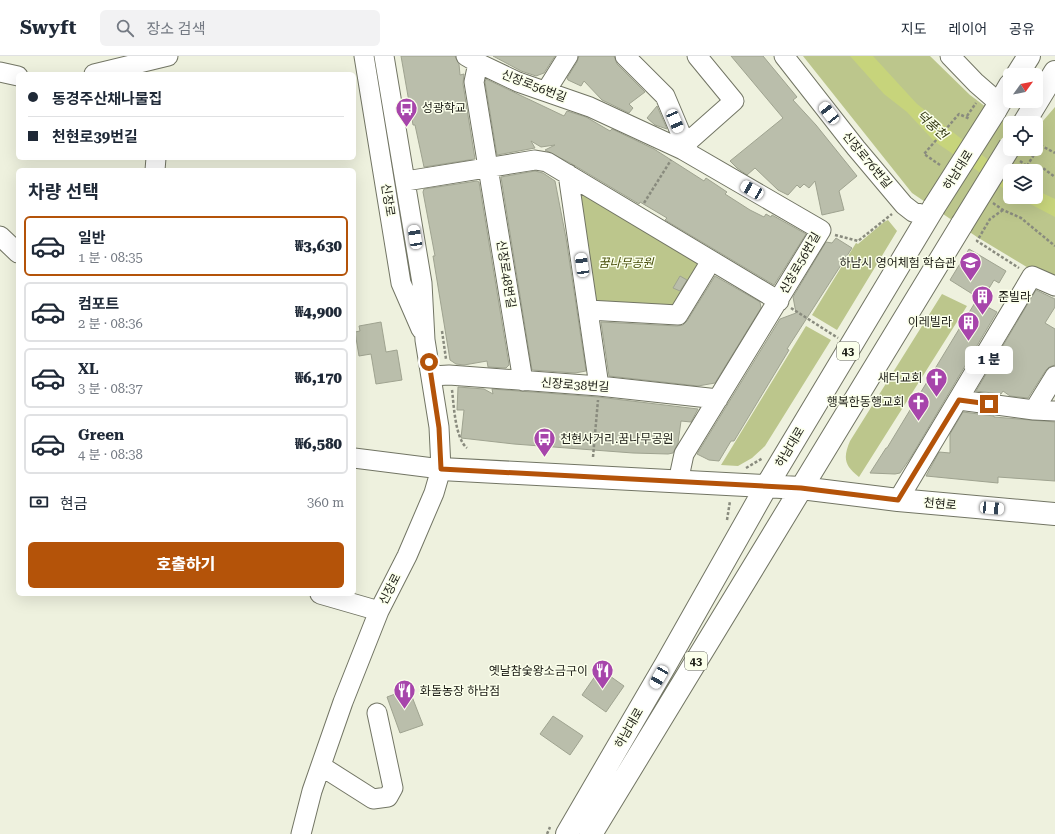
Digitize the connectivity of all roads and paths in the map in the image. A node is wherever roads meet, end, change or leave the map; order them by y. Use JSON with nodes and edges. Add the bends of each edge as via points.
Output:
{"nodes":[{"id":1,"x":364,"y":56,"type":"edge"},
{"id":2,"x":384,"y":56,"type":"edge"},
{"id":3,"x":568,"y":56,"type":"edge"},
{"id":4,"x":625,"y":56,"type":"edge"},
{"id":5,"x":697,"y":56,"type":"edge"},
{"id":6,"x":784,"y":56,"type":"edge"},
{"id":7,"x":950,"y":56,"type":"edge"},
{"id":8,"x":1029,"y":56,"type":"edge"},
{"id":9,"x":472,"y":60,"type":"edge"},
{"id":10,"x":161,"y":63,"type":"edge"},
{"id":11,"x":1021,"y":68,"type":"edge"},
{"id":12,"x":0,"y":72,"type":"edge"},
{"id":13,"x":106,"y":72,"type":"edge"},
{"id":14,"x":1055,"y":72,"type":"edge"},
{"id":15,"x":16,"y":76,"type":"edge"},
{"id":16,"x":546,"y":91,"type":"junction"},
{"id":17,"x":996,"y":99,"type":"edge"},
{"id":18,"x":959,"y":114,"type":"dead end"},
{"id":19,"x":968,"y":116,"type":"dead end"},
{"id":20,"x":1028,"y":116,"type":"edge"},
{"id":21,"x":684,"y":148,"type":"junction"},
{"id":22,"x":929,"y":149,"type":"dead end"},
{"id":23,"x":1055,"y":152,"type":"edge"},
{"id":24,"x":1004,"y":156,"type":"edge"},
{"id":25,"x":1028,"y":164,"type":"edge"},
{"id":26,"x":488,"y":167,"type":"junction"},
{"id":27,"x":568,"y":174,"type":"junction"},
{"id":28,"x":406,"y":180,"type":"junction"},
{"id":29,"x":904,"y":205,"type":"junction"},
{"id":30,"x":1002,"y":210,"type":"dead end"},
{"id":31,"x":932,"y":211,"type":"junction"},
{"id":32,"x":637,"y":216,"type":"junction"},
{"id":33,"x":821,"y":230,"type":"junction"},
{"id":34,"x":0,"y":236,"type":"edge"},
{"id":35,"x":16,"y":251,"type":"edge"},
{"id":36,"x":711,"y":261,"type":"junction"},
{"id":37,"x":1032,"y":276,"type":"junction"},
{"id":38,"x":1055,"y":286,"type":"edge"},
{"id":39,"x":779,"y":300,"type":"junction"},
{"id":40,"x":588,"y":310,"type":"junction"},
{"id":41,"x":838,"y":338,"type":"dead end"},
{"id":42,"x":425,"y":340,"type":"junction"},
{"id":43,"x":432,"y":376,"type":"junction"},
{"id":44,"x":1055,"y":376,"type":"edge"},
{"id":45,"x":523,"y":381,"type":"junction"},
{"id":46,"x":451,"y":386,"type":"dead end"},
{"id":47,"x":599,"y":386,"type":"junction"},
{"id":48,"x":718,"y":399,"type":"junction"},
{"id":49,"x":959,"y":400,"type":"junction"},
{"id":50,"x":1034,"y":410,"type":"junction"},
{"id":51,"x":1055,"y":411,"type":"edge"},
{"id":52,"x":467,"y":448,"type":"dead end"},
{"id":53,"x":593,"y":457,"type":"dead end"},
{"id":54,"x":356,"y":458,"type":"edge"},
{"id":55,"x":441,"y":469,"type":"junction"},
{"id":56,"x":678,"y":482,"type":"junction"},
{"id":57,"x":766,"y":487,"type":"junction"},
{"id":58,"x":801,"y":488,"type":"junction"},
{"id":59,"x":898,"y":500,"type":"junction"},
{"id":60,"x":1055,"y":514,"type":"edge"},
{"id":61,"x":327,"y":596,"type":"edge"},
{"id":62,"x":379,"y":611,"type":"junction"},
{"id":63,"x":377,"y":713,"type":"dead end"},
{"id":64,"x":321,"y":766,"type":"junction"},
{"id":65,"x":301,"y":834,"type":"edge"},
{"id":66,"x":567,"y":834,"type":"edge"},
{"id":67,"x":592,"y":834,"type":"edge"}],
"edges":[{"from":1,"to":42,"type":"street","name":"신장로","via":[[401,284]]},
{"from":2,"to":28,"type":"street","name":"신장로"},
{"from":3,"to":16,"type":"street"},
{"from":4,"to":21,"type":"street","via":[[665,96]]},
{"from":5,"to":21,"type":"street","via":[[734,101]]},
{"from":6,"to":29,"type":"street","name":"신장로76번길"},
{"from":7,"to":17,"type":"street"},
{"from":8,"to":11,"type":"main road"},
{"from":9,"to":16,"type":"street","name":"신장로56번길","via":[[518,82]]},
{"from":9,"to":26,"type":"street","name":"신장로56번길"},
{"from":10,"to":13,"type":"street"},
{"from":12,"to":15,"type":"street"},
{"from":14,"to":20,"type":"main road"},
{"from":16,"to":21,"type":"street","name":"신장로56번길","via":[[590,107]]},
{"from":17,"to":19,"type":"path"},
{"from":17,"to":31,"type":"main road","name":"하남대로","number":"43","bridge":true},
{"from":18,"to":22,"type":"path"},
{"from":21,"to":32,"type":"path","via":[[673,156]]},
{"from":21,"to":33,"type":"street","name":"신장로56번길"},
{"from":23,"to":25,"type":"path","via":[[1040,145]]},
{"from":24,"to":58,"type":"main road","name":"하남대로","number":"43","bridge":true},
{"from":26,"to":27,"type":"street","via":[[535,160],[547,162]]},
{"from":26,"to":28,"type":"street"},
{"from":26,"to":45,"type":"street","name":"신장로48번길"},
{"from":27,"to":32,"type":"street"},
{"from":27,"to":40,"type":"street"},
{"from":28,"to":42,"type":"street","name":"신장로","via":[[422,283]]},
{"from":29,"to":31,"type":"street","name":"신장로76번길","via":[[913,212]]},
{"from":29,"to":33,"type":"path","via":[[858,241]]},
{"from":30,"to":37,"type":"path","via":[[990,219],[977,241]]},
{"from":31,"to":57,"type":"main road","name":"하남대로","number":"43"},
{"from":32,"to":36,"type":"street"},
{"from":33,"to":39,"type":"street","name":"신장로56번길"},
{"from":34,"to":35,"type":"street"},
{"from":36,"to":39,"type":"street"},
{"from":36,"to":40,"type":"street","via":[[678,315]]},
{"from":37,"to":38,"type":"street"},
{"from":37,"to":49,"type":"street"},
{"from":39,"to":41,"type":"path"},
{"from":39,"to":48,"type":"street","name":"신장로56번길"},
{"from":40,"to":47,"type":"street"},
{"from":42,"to":43,"type":"street","name":"신장로"},
{"from":43,"to":45,"type":"street","name":"신장로38번길"},
{"from":43,"to":55,"type":"street","name":"신장로"},
{"from":44,"to":50,"type":"street"},
{"from":45,"to":47,"type":"street","name":"신장로38번길"},
{"from":46,"to":52,"type":"path","via":[[459,435]]},
{"from":47,"to":48,"type":"street","name":"신장로38번길"},
{"from":47,"to":53,"type":"path"},
{"from":48,"to":56,"type":"street","name":"신장로56번길","via":[[684,454]]},
{"from":49,"to":50,"type":"street"},
{"from":49,"to":59,"type":"street"},
{"from":50,"to":51,"type":"street"},
{"from":54,"to":55,"type":"street"},
{"from":55,"to":56,"type":"main road","name":"천현로"},
{"from":55,"to":62,"type":"street","name":"신장로","via":[[434,493],[407,556]]},
{"from":56,"to":57,"type":"main road","name":"천현로"},
{"from":57,"to":58,"type":"main road","name":"천현로"},
{"from":57,"to":66,"type":"main road","name":"하남대로","number":"43"},
{"from":58,"to":59,"type":"main road","name":"천현로"},
{"from":58,"to":67,"type":"main road","name":"하남대로","number":"43"},
{"from":59,"to":60,"type":"main road","name":"천현로"},
{"from":61,"to":62,"type":"street"},
{"from":62,"to":64,"type":"street","name":"신장로"},
{"from":63,"to":64,"type":"street","via":[[394,788],[388,798],[373,799]]},
{"from":64,"to":65,"type":"street","name":"신장로"}]}
